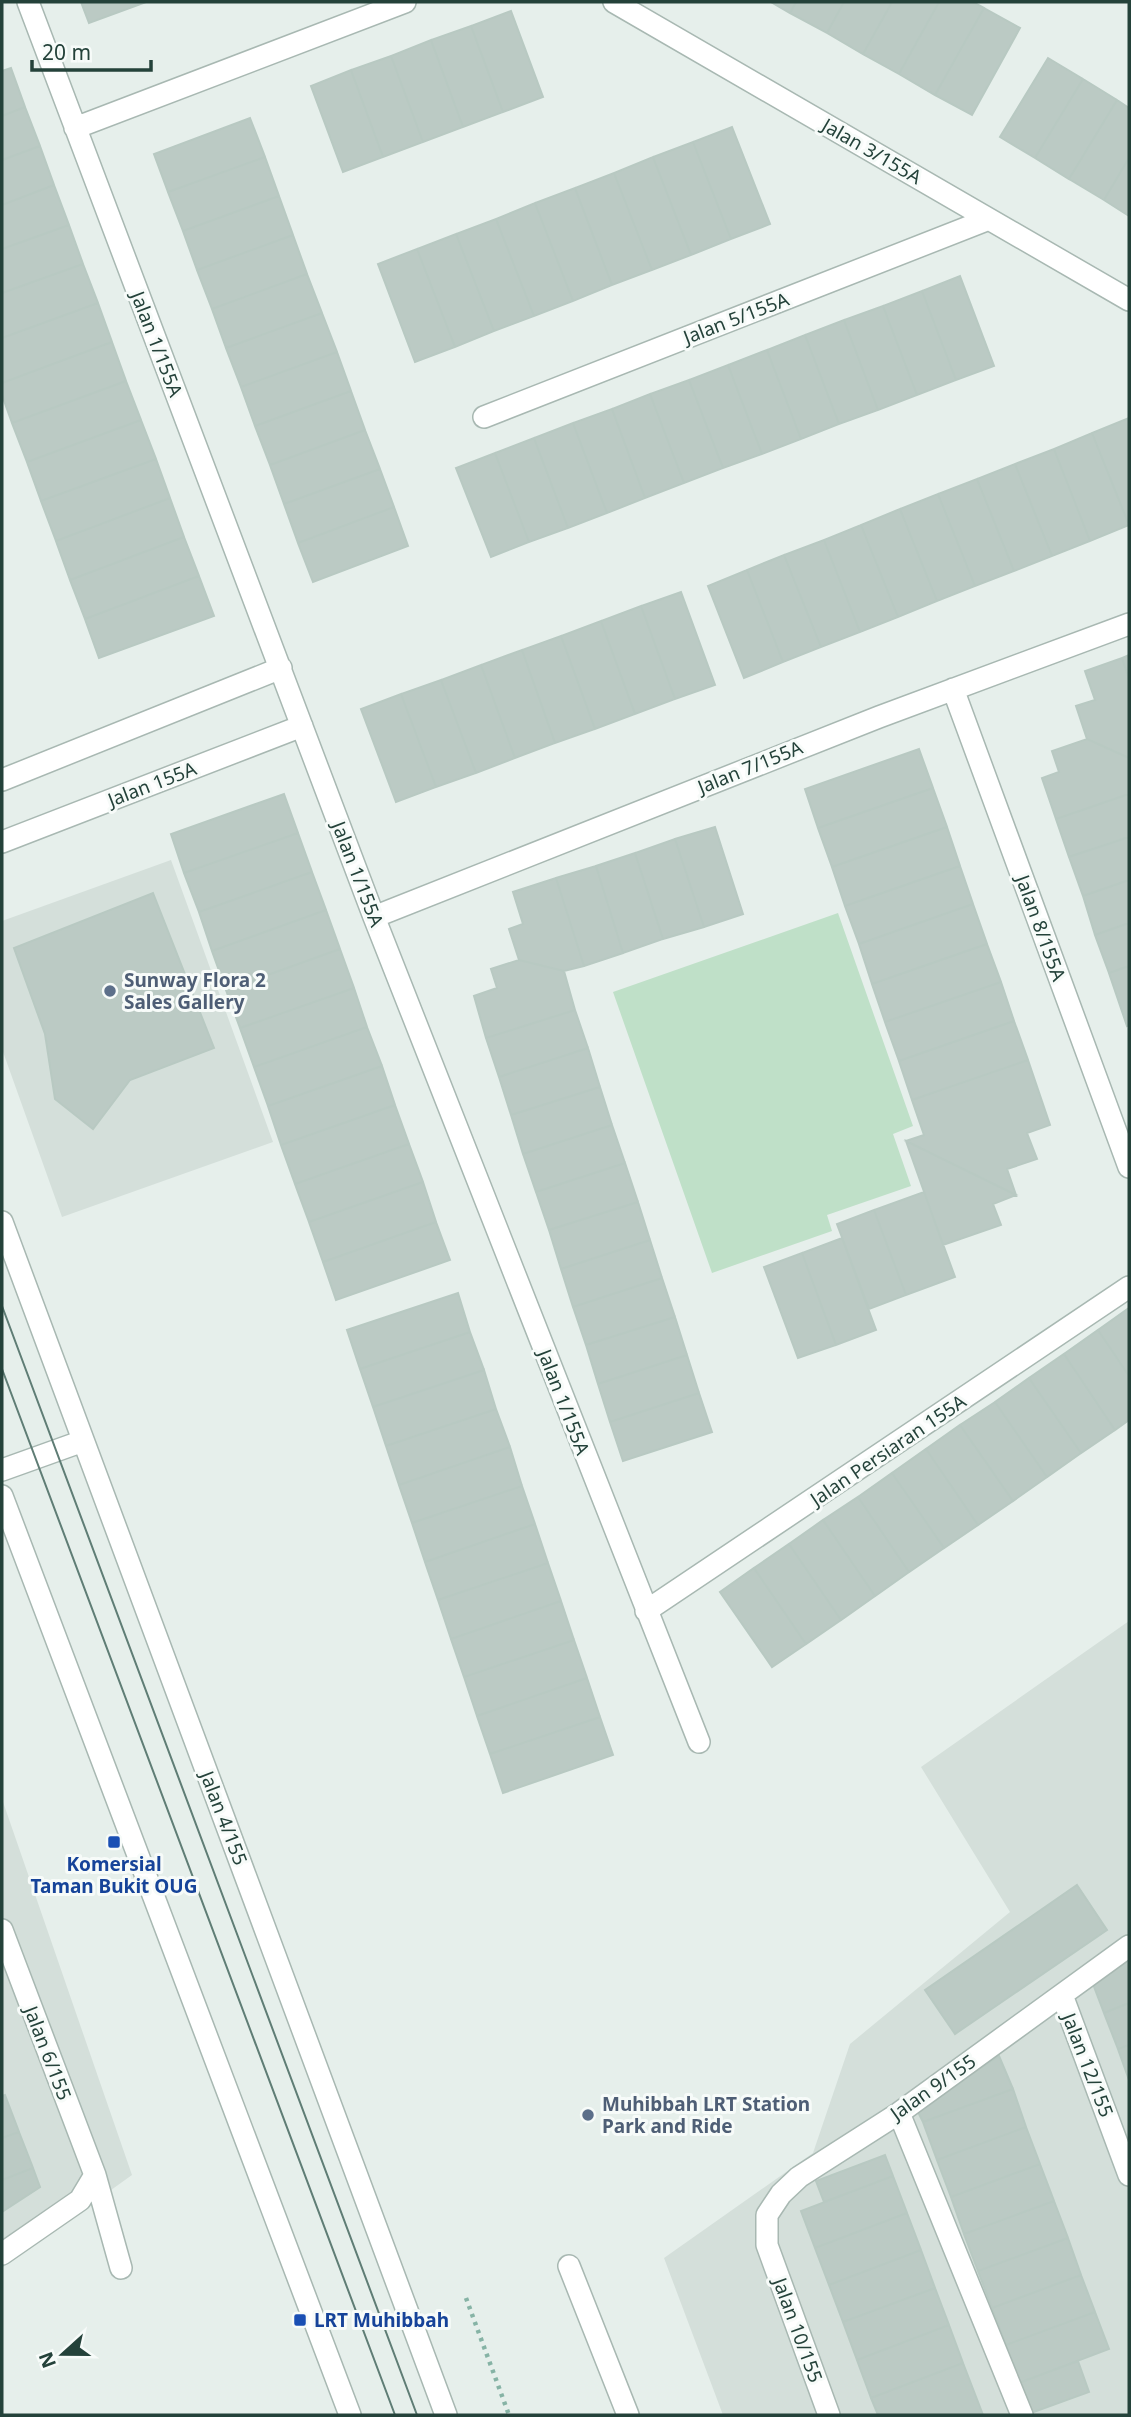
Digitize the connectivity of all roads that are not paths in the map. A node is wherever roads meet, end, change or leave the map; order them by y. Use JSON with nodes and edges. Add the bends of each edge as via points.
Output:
{"nodes":[{"id":1,"x":28,"y":2,"type":"edge"},
{"id":2,"x":405,"y":2,"type":"edge"},
{"id":3,"x":614,"y":2,"type":"edge"},
{"id":4,"x":75,"y":128,"type":"junction"},
{"id":5,"x":989,"y":219,"type":"junction"},
{"id":6,"x":1129,"y":300,"type":"edge"},
{"id":7,"x":484,"y":418,"type":"dead end"},
{"id":8,"x":1129,"y":624,"type":"edge"},
{"id":9,"x":281,"y":668,"type":"junction"},
{"id":10,"x":953,"y":689,"type":"junction"},
{"id":11,"x":302,"y":726,"type":"junction"},
{"id":12,"x":2,"y":780,"type":"edge"},
{"id":13,"x":2,"y":842,"type":"edge"},
{"id":14,"x":374,"y":917,"type":"junction"},
{"id":15,"x":1129,"y":1167,"type":"edge"},
{"id":16,"x":2,"y":1222,"type":"edge"},
{"id":17,"x":1129,"y":1287,"type":"edge"},
{"id":18,"x":83,"y":1441,"type":"junction"},
{"id":19,"x":2,"y":1470,"type":"edge"},
{"id":20,"x":2,"y":1496,"type":"edge"},
{"id":21,"x":646,"y":1611,"type":"junction"},
{"id":22,"x":699,"y":1742,"type":"dead end"},
{"id":23,"x":2,"y":1930,"type":"edge"},
{"id":24,"x":1129,"y":1946,"type":"edge"},
{"id":25,"x":1062,"y":1995,"type":"junction"},
{"id":26,"x":899,"y":2113,"type":"junction"},
{"id":27,"x":95,"y":2175,"type":"junction"},
{"id":28,"x":1129,"y":2175,"type":"edge"},
{"id":29,"x":767,"y":2245,"type":"joint"},
{"id":30,"x":2,"y":2254,"type":"edge"},
{"id":31,"x":569,"y":2266,"type":"dead end"},
{"id":32,"x":121,"y":2268,"type":"dead end"},
{"id":33,"x":350,"y":2415,"type":"edge"},
{"id":34,"x":446,"y":2415,"type":"edge"},
{"id":35,"x":628,"y":2415,"type":"edge"},
{"id":36,"x":829,"y":2415,"type":"edge"},
{"id":37,"x":1022,"y":2415,"type":"edge"}],
"edges":[{"from":1,"to":4,"type":"street","name":"Jalan 1/155A"},
{"from":2,"to":4,"type":"street"},
{"from":3,"to":5,"type":"street","name":"Jalan 3/155A"},
{"from":4,"to":9,"type":"street","name":"Jalan 1/155A"},
{"from":5,"to":6,"type":"street","name":"Jalan 3/155A"},
{"from":5,"to":7,"type":"street","name":"Jalan 5/155A"},
{"from":8,"to":10,"type":"street","name":"Jalan 7/155A"},
{"from":9,"to":11,"type":"street","name":"Jalan 1/155A"},
{"from":9,"to":12,"type":"street"},
{"from":10,"to":14,"type":"street","name":"Jalan 7/155A"},
{"from":10,"to":15,"type":"street","name":"Jalan 8/155A"},
{"from":11,"to":13,"type":"street","name":"Jalan 155A"},
{"from":11,"to":14,"type":"street","name":"Jalan 1/155A"},
{"from":14,"to":21,"type":"street","name":"Jalan 1/155A"},
{"from":16,"to":18,"type":"street","name":"Jalan 4/155"},
{"from":17,"to":21,"type":"street","name":"Jalan Persiaran 155A"},
{"from":18,"to":19,"type":"street"},
{"from":18,"to":34,"type":"street","name":"Jalan 4/155"},
{"from":20,"to":33,"type":"street"},
{"from":21,"to":22,"type":"street","name":"Jalan 1/155A"},
{"from":23,"to":27,"type":"street","name":"Jalan 6/155"},
{"from":24,"to":25,"type":"street","name":"Jalan 9/155"},
{"from":25,"to":26,"type":"street","name":"Jalan 9/155"},
{"from":25,"to":28,"type":"street","name":"Jalan 12/155"},
{"from":26,"to":29,"type":"street","name":"Jalan 9/155","via":[[799,2177],[781,2194],[767,2215]]},
{"from":26,"to":37,"type":"street"},
{"from":27,"to":30,"type":"street","via":[[80,2200]]},
{"from":27,"to":32,"type":"street","name":"Jalan 6/155"},
{"from":29,"to":36,"type":"street","name":"Jalan 10/155"},
{"from":31,"to":35,"type":"street"}]}
